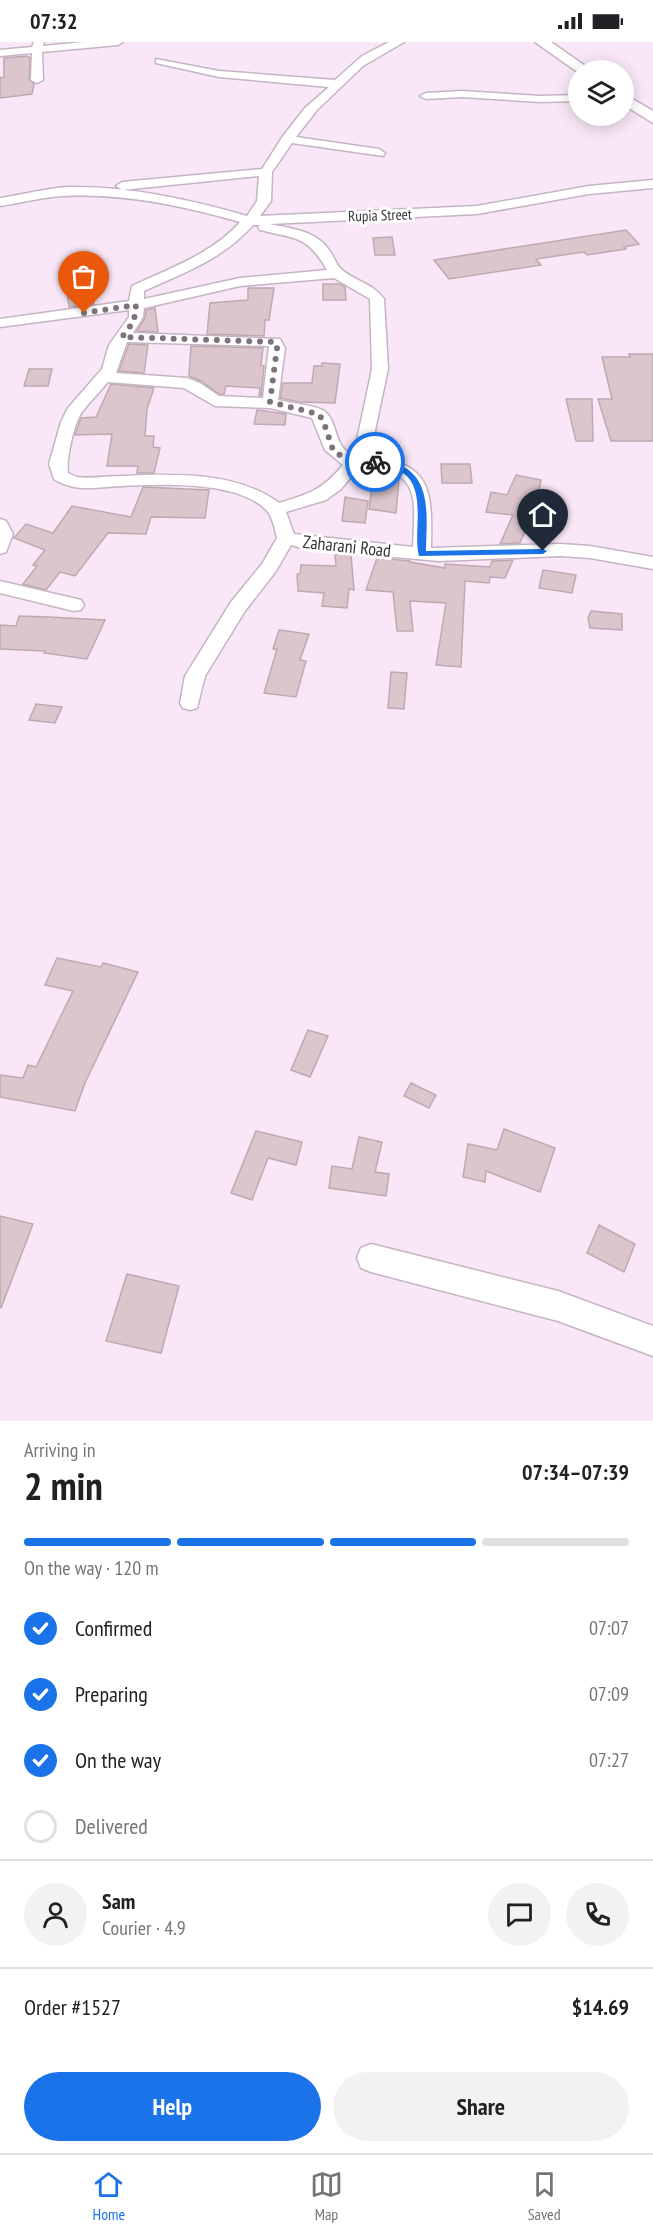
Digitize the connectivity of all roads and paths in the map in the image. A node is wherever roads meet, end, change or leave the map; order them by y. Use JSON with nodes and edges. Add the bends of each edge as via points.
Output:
{"nodes":[{"id":1,"x":118,"y":42,"type":"edge"},
{"id":2,"x":399,"y":42,"type":"edge"},
{"id":3,"x":542,"y":42,"type":"edge"},
{"id":4,"x":38,"y":45,"type":"edge"},
{"id":5,"x":0,"y":52,"type":"edge"},
{"id":6,"x":569,"y":60,"type":"edge"},
{"id":7,"x":160,"y":61,"type":"dead end"},
{"id":8,"x":37,"y":80,"type":"dead end"},
{"id":9,"x":339,"y":84,"type":"junction"},
{"id":10,"x":426,"y":96,"type":"dead end"},
{"id":11,"x":568,"y":98,"type":"edge"},
{"id":12,"x":634,"y":105,"type":"edge"},
{"id":13,"x":653,"y":118,"type":"edge"},
{"id":14,"x":287,"y":139,"type":"junction"},
{"id":15,"x":379,"y":153,"type":"dead end"},
{"id":16,"x":266,"y":172,"type":"junction"},
{"id":17,"x":653,"y":184,"type":"edge"},
{"id":18,"x":57,"y":192,"type":"junction"},
{"id":19,"x":0,"y":202,"type":"edge"},
{"id":20,"x":249,"y":221,"type":"junction"},
{"id":21,"x":336,"y":273,"type":"junction"},
{"id":22,"x":136,"y":298,"type":"junction"},
{"id":23,"x":0,"y":323,"type":"edge"},
{"id":24,"x":122,"y":337,"type":"junction"},
{"id":25,"x":106,"y":377,"type":"junction"},
{"id":26,"x":270,"y":402,"type":"junction"},
{"id":27,"x":355,"y":461,"type":"junction"},
{"id":28,"x":276,"y":510,"type":"junction"},
{"id":29,"x":0,"y":525,"type":"edge"},
{"id":30,"x":286,"y":538,"type":"junction"},
{"id":31,"x":0,"y":548,"type":"edge"},
{"id":32,"x":422,"y":554,"type":"junction"},
{"id":33,"x":653,"y":563,"type":"edge"},
{"id":34,"x":0,"y":587,"type":"edge"},
{"id":35,"x":74,"y":605,"type":"dead end"},
{"id":36,"x":190,"y":703,"type":"dead end"},
{"id":37,"x":371,"y":1258,"type":"dead end"},
{"id":38,"x":653,"y":1341,"type":"edge"}],
"edges":[{"from":1,"to":4,"type":"street"},
{"from":2,"to":9,"type":"street","via":[[371,53]]},
{"from":3,"to":6,"type":"main road"},
{"from":4,"to":5,"type":"street"},
{"from":4,"to":8,"type":"street"},
{"from":7,"to":9,"type":"street","via":[[219,74]]},
{"from":9,"to":14,"type":"street","via":[[311,109]]},
{"from":10,"to":11,"type":"street"},
{"from":12,"to":13,"type":"main road"},
{"from":14,"to":15,"type":"street"},
{"from":14,"to":16,"type":"street"},
{"from":16,"to":18,"type":"street"},
{"from":16,"to":20,"type":"street","via":[[264,201]]},
{"from":17,"to":20,"type":"street","name":"Rupia Street","via":[[590,190],[477,210]]},
{"from":18,"to":19,"type":"street"},
{"from":18,"to":20,"type":"street","name":"Rupia Street","via":[[109,193],[199,206]]},
{"from":20,"to":21,"type":"street","via":[[312,240]]},
{"from":20,"to":22,"type":"street","via":[[218,251],[142,285]]},
{"from":21,"to":22,"type":"street"},
{"from":21,"to":27,"type":"street","via":[[369,290],[377,299],[380,369],[364,440]]},
{"from":22,"to":23,"type":"street","via":[[103,310]]},
{"from":22,"to":24,"type":"street","via":[[134,321]]},
{"from":24,"to":25,"type":"street"},
{"from":24,"to":26,"type":"street","via":[[275,342]]},
{"from":25,"to":26,"type":"street","via":[[187,383],[215,401]]},
{"from":25,"to":28,"type":"street","via":[[81,402],[69,422],[58,469],[65,480],[211,483],[258,497]]},
{"from":26,"to":27,"type":"street","via":[[318,414],[333,450]]},
{"from":27,"to":28,"type":"street","via":[[320,496]]},
{"from":27,"to":32,"type":"street","via":[[397,466],[414,480],[422,501]]},
{"from":28,"to":30,"type":"street","name":"Zaharani Road"},
{"from":29,"to":31,"type":"street","via":[[4,534]]},
{"from":30,"to":32,"type":"street","name":"Zaharani Road"},
{"from":30,"to":36,"type":"street","via":[[195,676]]},
{"from":32,"to":33,"type":"street","name":"Zaharani Road","via":[[560,550]]},
{"from":34,"to":35,"type":"street"},
{"from":37,"to":38,"type":"street","via":[[558,1306]]}]}
